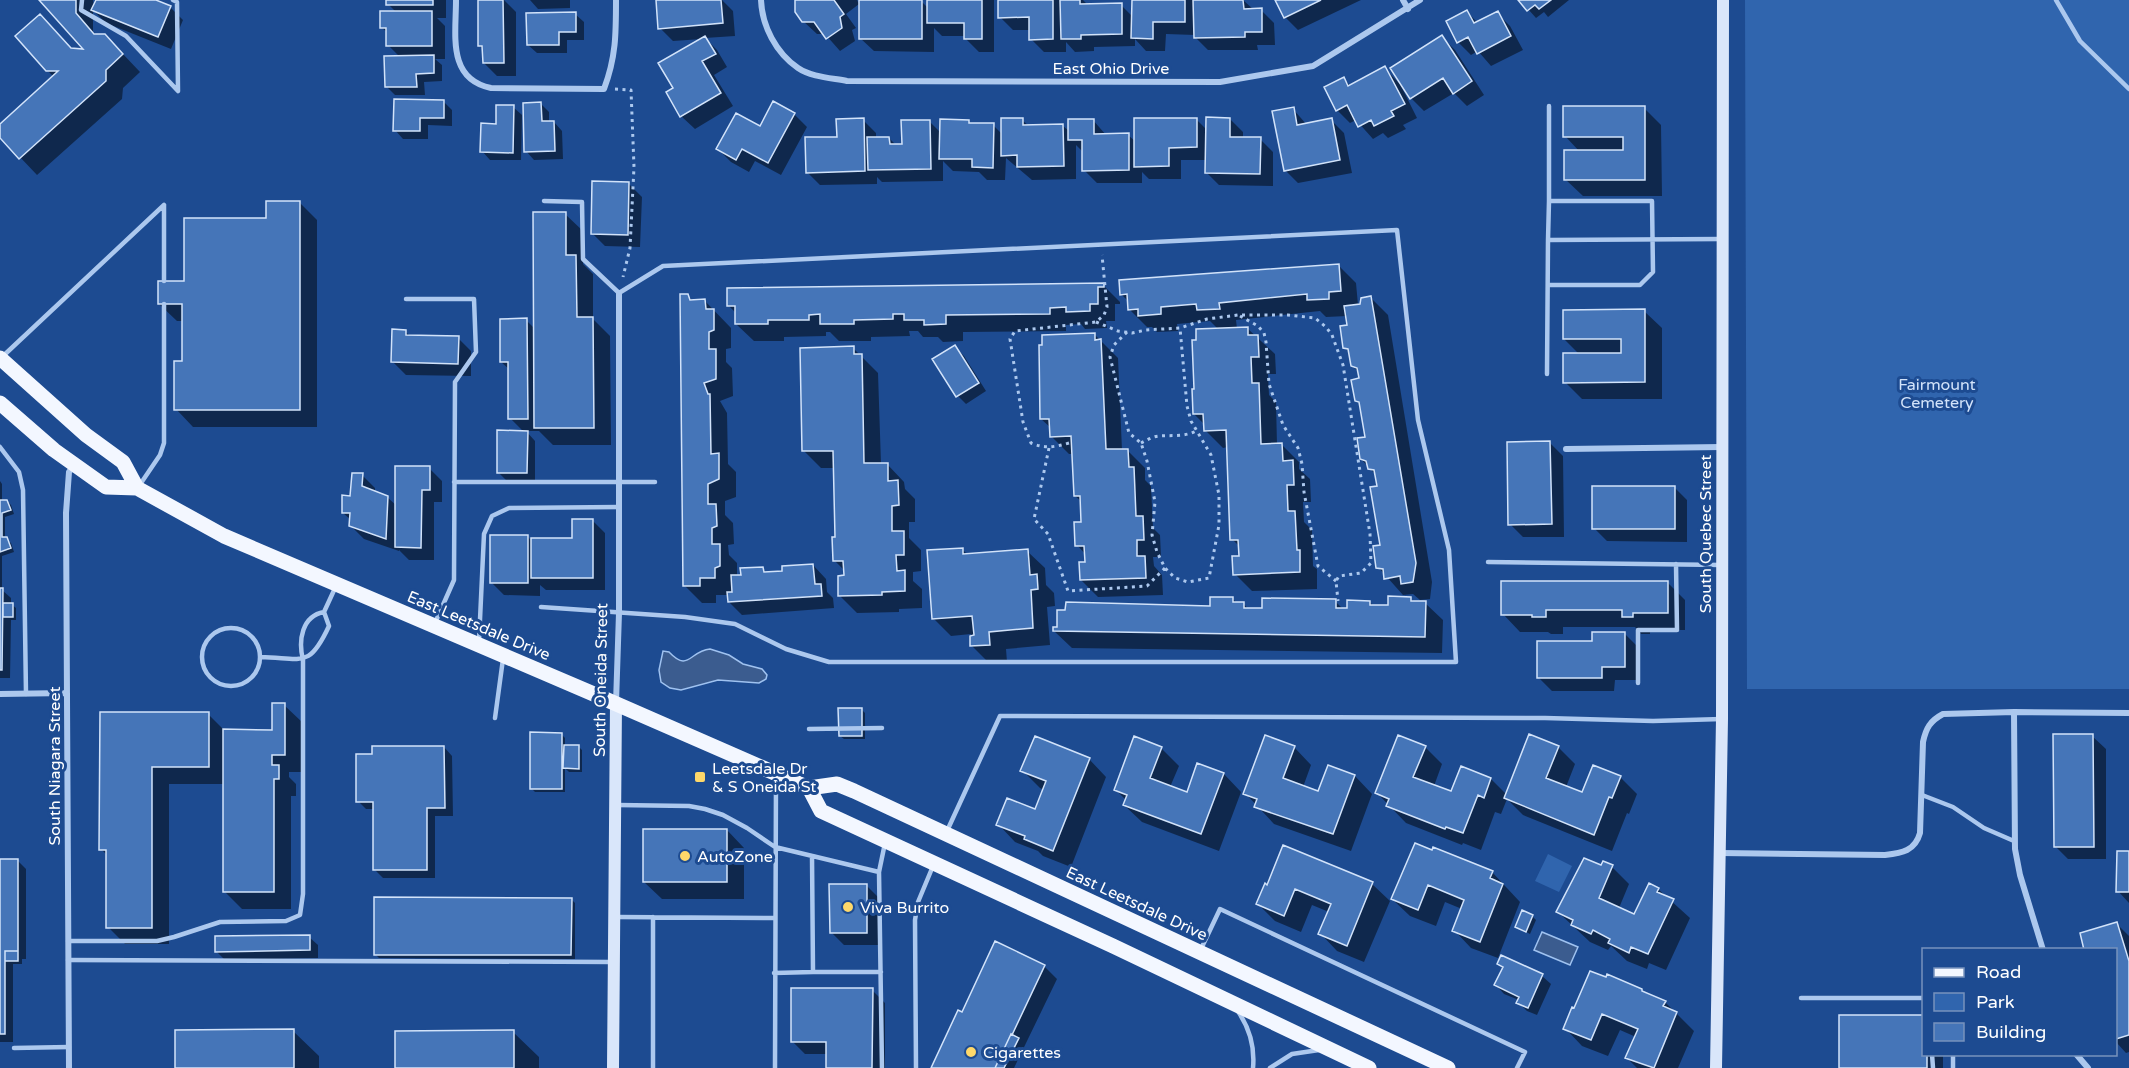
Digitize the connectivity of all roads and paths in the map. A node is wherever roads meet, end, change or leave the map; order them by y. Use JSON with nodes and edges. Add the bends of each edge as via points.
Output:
{"nodes":[{"id":1,"x":82,"y":0,"type":"edge"},
{"id":2,"x":173,"y":0,"type":"edge"},
{"id":3,"x":456,"y":0,"type":"edge"},
{"id":4,"x":616,"y":0,"type":"edge"},
{"id":5,"x":761,"y":0,"type":"edge"},
{"id":6,"x":1403,"y":0,"type":"edge"},
{"id":7,"x":1420,"y":0,"type":"edge"},
{"id":8,"x":1723,"y":0,"type":"edge"},
{"id":9,"x":2056,"y":0,"type":"edge"},
{"id":10,"x":1408,"y":9,"type":"junction"},
{"id":11,"x":604,"y":89,"type":"junction"},
{"id":12,"x":2129,"y":89,"type":"edge"},
{"id":13,"x":1549,"y":106,"type":"dead end"},
{"id":14,"x":544,"y":201,"type":"dead end"},
{"id":15,"x":1549,"y":201,"type":"junction"},
{"id":16,"x":1722,"y":238,"type":"junction"},
{"id":17,"x":1653,"y":239,"type":"junction"},
{"id":18,"x":1548,"y":240,"type":"junction"},
{"id":19,"x":1100,"y":245,"type":"junction"},
{"id":20,"x":164,"y":281,"type":"dead end"},
{"id":21,"x":1548,"y":285,"type":"junction"},
{"id":22,"x":619,"y":293,"type":"junction"},
{"id":23,"x":406,"y":299,"type":"dead end"},
{"id":24,"x":164,"y":304,"type":"dead end"},
{"id":25,"x":1238,"y":315,"type":"junction"},
{"id":26,"x":1096,"y":322,"type":"junction"},
{"id":27,"x":1180,"y":328,"type":"junction"},
{"id":28,"x":1127,"y":332,"type":"junction"},
{"id":29,"x":0,"y":358,"type":"edge"},
{"id":30,"x":1547,"y":374,"type":"dead end"},
{"id":31,"x":0,"y":403,"type":"edge"},
{"id":32,"x":1197,"y":430,"type":"junction"},
{"id":33,"x":1069,"y":443,"type":"dead end"},
{"id":34,"x":1141,"y":443,"type":"junction"},
{"id":35,"x":0,"y":447,"type":"edge"},
{"id":36,"x":1049,"y":447,"type":"junction"},
{"id":37,"x":1722,"y":447,"type":"junction"},
{"id":38,"x":1566,"y":449,"type":"dead end"},
{"id":39,"x":74,"y":465,"type":"junction"},
{"id":40,"x":454,"y":482,"type":"junction"},
{"id":41,"x":619,"y":482,"type":"junction"},
{"id":42,"x":655,"y":482,"type":"dead end"},
{"id":43,"x":137,"y":488,"type":"junction"},
{"id":44,"x":619,"y":507,"type":"junction"},
{"id":45,"x":1488,"y":562,"type":"dead end"},
{"id":46,"x":1676,"y":564,"type":"junction"},
{"id":47,"x":1722,"y":565,"type":"junction"},
{"id":48,"x":1165,"y":568,"type":"junction"},
{"id":49,"x":1336,"y":581,"type":"junction"},
{"id":50,"x":337,"y":584,"type":"junction"},
{"id":51,"x":1338,"y":601,"type":"dead end"},
{"id":52,"x":541,"y":607,"type":"dead end"},
{"id":53,"x":324,"y":612,"type":"junction"},
{"id":54,"x":619,"y":613,"type":"junction"},
{"id":55,"x":434,"y":626,"type":"junction"},
{"id":56,"x":478,"y":644,"type":"junction"},
{"id":57,"x":503,"y":655,"type":"junction"},
{"id":58,"x":261,"y":657,"type":"junction"},
{"id":59,"x":303,"y":660,"type":"junction"},
{"id":60,"x":1638,"y":683,"type":"dead end"},
{"id":61,"x":67,"y":693,"type":"junction"},
{"id":62,"x":0,"y":694,"type":"edge"},
{"id":63,"x":26,"y":694,"type":"junction"},
{"id":64,"x":616,"y":704,"type":"junction"},
{"id":65,"x":2014,"y":712,"type":"junction"},
{"id":66,"x":2129,"y":713,"type":"edge"},
{"id":67,"x":495,"y":718,"type":"dead end"},
{"id":68,"x":1722,"y":719,"type":"junction"},
{"id":69,"x":882,"y":728,"type":"dead end"},
{"id":70,"x":809,"y":729,"type":"dead end"},
{"id":71,"x":776,"y":774,"type":"junction"},
{"id":72,"x":809,"y":789,"type":"junction"},
{"id":73,"x":1922,"y":795,"type":"junction"},
{"id":74,"x":615,"y":805,"type":"junction"},
{"id":75,"x":946,"y":834,"type":"junction"},
{"id":76,"x":886,"y":841,"type":"junction"},
{"id":77,"x":2014,"y":841,"type":"junction"},
{"id":78,"x":775,"y":848,"type":"junction"},
{"id":79,"x":1720,"y":853,"type":"junction"},
{"id":80,"x":812,"y":856,"type":"junction"},
{"id":81,"x":934,"y":863,"type":"junction"},
{"id":82,"x":879,"y":872,"type":"junction"},
{"id":83,"x":614,"y":917,"type":"junction"},
{"id":84,"x":653,"y":917,"type":"junction"},
{"id":85,"x":774,"y":918,"type":"junction"},
{"id":86,"x":68,"y":941,"type":"junction"},
{"id":87,"x":2042,"y":948,"type":"edge"},
{"id":88,"x":1200,"y":952,"type":"junction"},
{"id":89,"x":68,"y":960,"type":"junction"},
{"id":90,"x":614,"y":962,"type":"junction"},
{"id":91,"x":813,"y":972,"type":"junction"},
{"id":92,"x":880,"y":972,"type":"junction"},
{"id":93,"x":774,"y":973,"type":"junction"},
{"id":94,"x":1801,"y":998,"type":"dead end"},
{"id":95,"x":1922,"y":998,"type":"edge"},
{"id":96,"x":1229,"y":1002,"type":"junction"},
{"id":97,"x":69,"y":1047,"type":"junction"},
{"id":98,"x":14,"y":1048,"type":"dead end"},
{"id":99,"x":1340,"y":1054,"type":"junction"},
{"id":100,"x":2078,"y":1056,"type":"edge"},
{"id":101,"x":69,"y":1068,"type":"edge"},
{"id":102,"x":613,"y":1068,"type":"edge"},
{"id":103,"x":653,"y":1068,"type":"edge"},
{"id":104,"x":775,"y":1068,"type":"edge"},
{"id":105,"x":882,"y":1068,"type":"edge"},
{"id":106,"x":915,"y":1068,"type":"edge"},
{"id":107,"x":1253,"y":1068,"type":"edge"},
{"id":108,"x":1270,"y":1068,"type":"edge"},
{"id":109,"x":1369,"y":1068,"type":"edge"},
{"id":110,"x":1448,"y":1068,"type":"edge"},
{"id":111,"x":1517,"y":1068,"type":"edge"},
{"id":112,"x":1716,"y":1068,"type":"edge"},
{"id":113,"x":2088,"y":1068,"type":"edge"}],
"edges":[{"from":1,"to":2,"type":"lane","via":[[81,10],[126,36],[178,91],[177,2]]},
{"from":3,"to":11,"type":"street","via":[[457,58],[468,78],[479,86]]},
{"from":4,"to":11,"type":"street","via":[[613,65]]},
{"from":5,"to":10,"type":"street","name":"East Ohio Drive","via":[[774,44],[798,68],[847,81],[1220,82],[1313,66]]},
{"from":6,"to":10,"type":"street"},
{"from":7,"to":10,"type":"street","name":"East Ohio Drive"},
{"from":8,"to":16,"type":"main road","name":"South Quebec Street"},
{"from":9,"to":12,"type":"lane","via":[[2080,41]]},
{"from":11,"to":22,"type":"path","via":[[631,90],[634,167],[630,248]]},
{"from":13,"to":15,"type":"lane"},
{"from":14,"to":22,"type":"lane","via":[[582,202],[583,259]]},
{"from":15,"to":17,"type":"lane","via":[[1652,201]]},
{"from":15,"to":18,"type":"lane"},
{"from":16,"to":17,"type":"lane"},
{"from":16,"to":37,"type":"main road","name":"South Quebec Street"},
{"from":17,"to":18,"type":"lane"},
{"from":17,"to":21,"type":"lane","via":[[1653,272],[1640,285]]},
{"from":18,"to":21,"type":"lane"},
{"from":19,"to":22,"type":"lane","via":[[663,266]]},
{"from":19,"to":26,"type":"path","via":[[1107,307]]},
{"from":19,"to":54,"type":"lane","via":[[1397,230],[1419,420],[1449,550],[1456,662],[829,662],[786,649],[735,624],[685,616]]},
{"from":20,"to":29,"type":"lane","via":[[164,205]]},
{"from":21,"to":30,"type":"lane"},
{"from":22,"to":41,"type":"street","name":"South Oneida Street"},
{"from":23,"to":40,"type":"lane","via":[[474,299],[476,352],[455,382]]},
{"from":24,"to":43,"type":"lane","via":[[164,443]]},
{"from":25,"to":27,"type":"path"},
{"from":25,"to":49,"type":"path","via":[[1264,333],[1269,384],[1302,464],[1318,566]]},
{"from":25,"to":49,"type":"path","via":[[1314,318],[1332,335],[1343,365],[1370,534],[1371,563],[1361,573],[1339,576]]},
{"from":26,"to":28,"type":"path"},
{"from":26,"to":36,"type":"path","via":[[1015,331],[1010,339],[1023,422],[1031,443]]},
{"from":27,"to":28,"type":"path"},
{"from":27,"to":32,"type":"path","via":[[1187,406]]},
{"from":28,"to":34,"type":"path","via":[[1114,345],[1110,357],[1129,433]]},
{"from":29,"to":43,"type":"main road","via":[[86,435],[123,462]]},
{"from":31,"to":39,"type":"main road","name":"East Leetsdale Drive"},
{"from":32,"to":34,"type":"path","via":[[1184,435],[1157,436]]},
{"from":32,"to":48,"type":"path","via":[[1210,455],[1219,495],[1212,570],[1209,578],[1188,582],[1175,578]]},
{"from":33,"to":36,"type":"path"},
{"from":34,"to":48,"type":"path","via":[[1155,502],[1152,535]]},
{"from":35,"to":63,"type":"lane","via":[[19,472],[23,490]]},
{"from":36,"to":48,"type":"path","via":[[1034,519],[1048,534],[1068,591],[1147,586]]},
{"from":37,"to":38,"type":"street"},
{"from":37,"to":47,"type":"main road","name":"South Quebec Street"},
{"from":39,"to":43,"type":"main road","name":"East Leetsdale Drive","via":[[106,487]]},
{"from":39,"to":61,"type":"street","name":"South Niagara Street","via":[[69,472],[66,502]]},
{"from":40,"to":41,"type":"lane"},
{"from":40,"to":55,"type":"lane","via":[[454,580]]},
{"from":41,"to":42,"type":"lane"},
{"from":41,"to":44,"type":"street","name":"South Oneida Street"},
{"from":43,"to":50,"type":"main road","name":"East Leetsdale Drive","via":[[224,536]]},
{"from":44,"to":54,"type":"street","name":"South Oneida Street"},
{"from":44,"to":56,"type":"lane","via":[[509,508],[492,516],[484,534]]},
{"from":45,"to":46,"type":"lane"},
{"from":46,"to":47,"type":"lane"},
{"from":46,"to":60,"type":"lane","via":[[1677,630],[1638,630]]},
{"from":47,"to":68,"type":"main road","name":"South Quebec Street"},
{"from":49,"to":51,"type":"path"},
{"from":50,"to":53,"type":"lane"},
{"from":50,"to":55,"type":"main road","name":"East Leetsdale Drive"},
{"from":52,"to":54,"type":"lane"},
{"from":53,"to":59,"type":"lane","via":[[329,626],[317,650]]},
{"from":53,"to":59,"type":"lane","via":[[310,617],[300,644]]},
{"from":54,"to":64,"type":"street","name":"South Oneida Street"},
{"from":55,"to":56,"type":"main road","name":"East Leetsdale Drive"},
{"from":56,"to":57,"type":"main road","name":"East Leetsdale Drive"},
{"from":57,"to":64,"type":"main road","name":"East Leetsdale Drive"},
{"from":57,"to":67,"type":"lane"},
{"from":58,"to":58,"type":"lane","via":[[253,638],[234,627],[215,633],[205,643],[202,655],[211,678],[230,686],[249,679],[257,671]]},
{"from":58,"to":59,"type":"lane"},
{"from":59,"to":86,"type":"lane","via":[[303,894],[297,919],[220,922],[157,941]]},
{"from":61,"to":63,"type":"street"},
{"from":61,"to":86,"type":"street","name":"South Niagara Street"},
{"from":62,"to":63,"type":"street"},
{"from":64,"to":71,"type":"main road","name":"East Leetsdale Drive"},
{"from":64,"to":74,"type":"main road","name":"South Oneida Street"},
{"from":65,"to":66,"type":"street"},
{"from":65,"to":73,"type":"street","via":[[1953,712],[1928,725],[1923,742]]},
{"from":65,"to":77,"type":"street"},
{"from":68,"to":75,"type":"lane","via":[[999,716]]},
{"from":68,"to":79,"type":"main road","name":"South Quebec Street"},
{"from":69,"to":70,"type":"lane"},
{"from":71,"to":72,"type":"main road","name":"East Leetsdale Drive"},
{"from":71,"to":78,"type":"lane"},
{"from":72,"to":75,"type":"main road","name":"East Leetsdale Drive","via":[[837,784]]},
{"from":72,"to":76,"type":"main road","via":[[821,811]]},
{"from":73,"to":77,"type":"lane","via":[[1953,807],[1984,828]]},
{"from":73,"to":79,"type":"street","via":[[1918,841],[1905,852]]},
{"from":74,"to":78,"type":"lane","via":[[705,809],[747,828]]},
{"from":74,"to":83,"type":"main road","name":"South Oneida Street"},
{"from":75,"to":88,"type":"main road","name":"East Leetsdale Drive"},
{"from":76,"to":81,"type":"main road"},
{"from":76,"to":82,"type":"lane"},
{"from":77,"to":87,"type":"street"},
{"from":78,"to":80,"type":"lane"},
{"from":78,"to":85,"type":"lane"},
{"from":79,"to":112,"type":"main road","name":"South Quebec Street"},
{"from":80,"to":82,"type":"lane"},
{"from":80,"to":91,"type":"lane"},
{"from":81,"to":96,"type":"main road"},
{"from":81,"to":106,"type":"lane","via":[[921,892],[915,920]]},
{"from":82,"to":92,"type":"lane"},
{"from":83,"to":84,"type":"lane"},
{"from":83,"to":90,"type":"main road","name":"South Oneida Street"},
{"from":84,"to":85,"type":"lane"},
{"from":84,"to":103,"type":"lane"},
{"from":85,"to":93,"type":"lane"},
{"from":86,"to":89,"type":"street","name":"South Niagara Street"},
{"from":88,"to":110,"type":"main road","name":"East Leetsdale Drive"},
{"from":88,"to":111,"type":"lane","via":[[1220,909],[1525,1052]]},
{"from":89,"to":90,"type":"lane"},
{"from":89,"to":97,"type":"street","name":"South Niagara Street"},
{"from":90,"to":102,"type":"main road","name":"South Oneida Street"},
{"from":91,"to":92,"type":"lane"},
{"from":91,"to":93,"type":"lane"},
{"from":92,"to":105,"type":"lane"},
{"from":93,"to":104,"type":"lane"},
{"from":94,"to":95,"type":"lane"},
{"from":96,"to":99,"type":"main road"},
{"from":96,"to":107,"type":"lane","via":[[1250,1033]]},
{"from":97,"to":98,"type":"lane"},
{"from":97,"to":101,"type":"street","name":"South Niagara Street"},
{"from":99,"to":108,"type":"lane","via":[[1323,1050],[1299,1052]]},
{"from":99,"to":109,"type":"main road"},
{"from":100,"to":113,"type":"street"}]}
